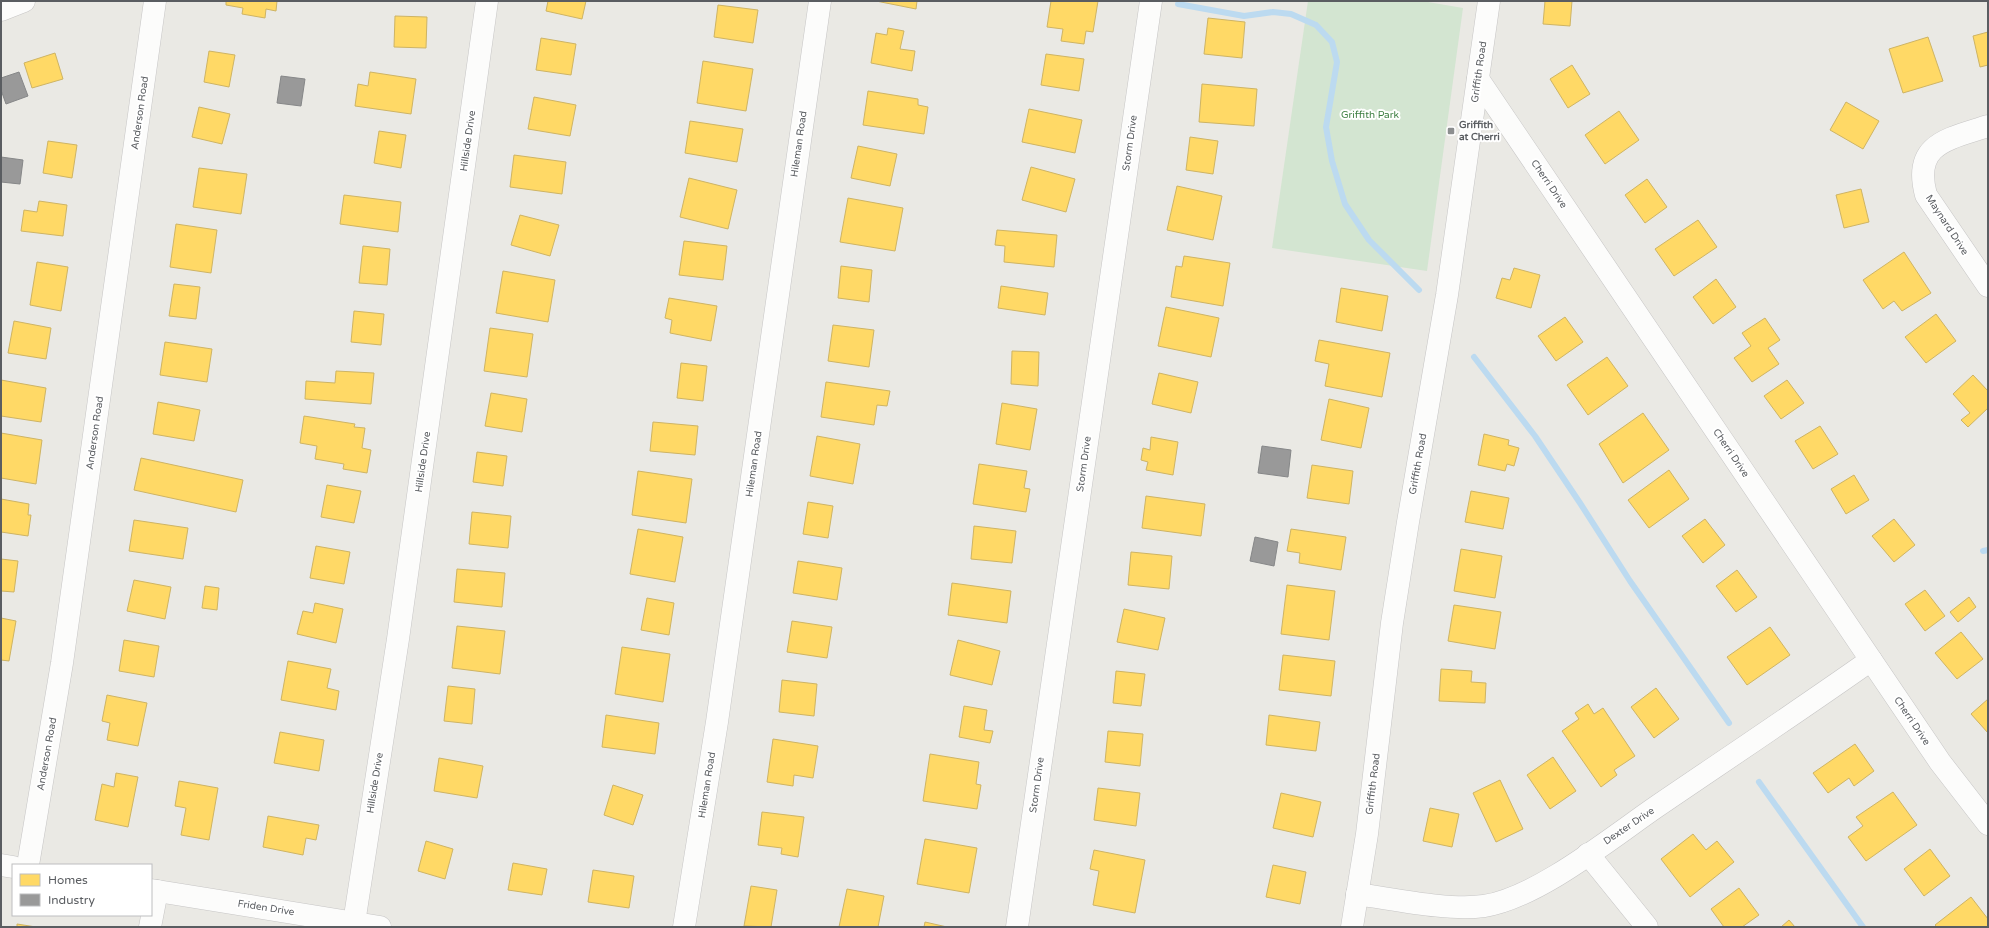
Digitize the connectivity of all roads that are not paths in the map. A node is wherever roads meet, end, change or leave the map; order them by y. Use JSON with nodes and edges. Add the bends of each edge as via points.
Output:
{"nodes":[{"id":1,"x":24,"y":1,"type":"edge"},
{"id":2,"x":155,"y":1,"type":"edge"},
{"id":3,"x":488,"y":1,"type":"edge"},
{"id":4,"x":820,"y":1,"type":"edge"},
{"id":5,"x":1151,"y":1,"type":"edge"},
{"id":6,"x":1489,"y":1,"type":"edge"},
{"id":7,"x":1,"y":10,"type":"edge"},
{"id":8,"x":1478,"y":79,"type":"junction"},
{"id":9,"x":1988,"y":126,"type":"edge"},
{"id":10,"x":1988,"y":286,"type":"edge"},
{"id":11,"x":1871,"y":660,"type":"junction"},
{"id":12,"x":1984,"y":811,"type":"edge"},
{"id":13,"x":1588,"y":854,"type":"junction"},
{"id":14,"x":28,"y":864,"type":"edge"},
{"id":15,"x":1,"y":865,"type":"edge"},
{"id":16,"x":12,"y":867,"type":"edge"},
{"id":17,"x":154,"y":890,"type":"edge"},
{"id":18,"x":1357,"y":894,"type":"junction"},
{"id":19,"x":152,"y":908,"type":"edge"},
{"id":20,"x":151,"y":916,"type":"edge"},
{"id":21,"x":354,"y":923,"type":"junction"},
{"id":22,"x":150,"y":927,"type":"edge"},
{"id":23,"x":380,"y":927,"type":"edge"},
{"id":24,"x":684,"y":927,"type":"edge"},
{"id":25,"x":1017,"y":927,"type":"edge"},
{"id":26,"x":1352,"y":927,"type":"edge"},
{"id":27,"x":1646,"y":927,"type":"edge"}],
"edges":[{"from":1,"to":7,"type":"street"},
{"from":2,"to":14,"type":"street","name":"Anderson Road","via":[[65,647]]},
{"from":3,"to":21,"type":"street","name":"Hillside Drive","via":[[398,639]]},
{"from":4,"to":24,"type":"street","name":"Hileman Road","via":[[717,722]]},
{"from":5,"to":25,"type":"street","name":"Storm Drive"},
{"from":6,"to":8,"type":"street","name":"Griffith Road"},
{"from":8,"to":11,"type":"street","name":"Cherri Drive"},
{"from":8,"to":18,"type":"street","name":"Griffith Road","via":[[1447,295],[1394,615],[1367,834]]},
{"from":9,"to":10,"type":"street","name":"Maynard Drive","via":[[1942,142],[1930,152],[1924,162],[1922,179],[1926,195]]},
{"from":11,"to":12,"type":"street","name":"Cherri Drive","via":[[1940,762]]},
{"from":11,"to":13,"type":"street","name":"Dexter Drive"},
{"from":13,"to":18,"type":"street","name":"Dexter Drive","via":[[1535,887],[1485,906],[1461,907]]},
{"from":13,"to":27,"type":"street"},
{"from":15,"to":16,"type":"street"},
{"from":17,"to":19,"type":"street"},
{"from":17,"to":21,"type":"street","name":"Friden Drive"},
{"from":18,"to":26,"type":"street","name":"Griffith Road"},
{"from":20,"to":22,"type":"street"},
{"from":21,"to":23,"type":"street","name":"Friden Drive"}]}
